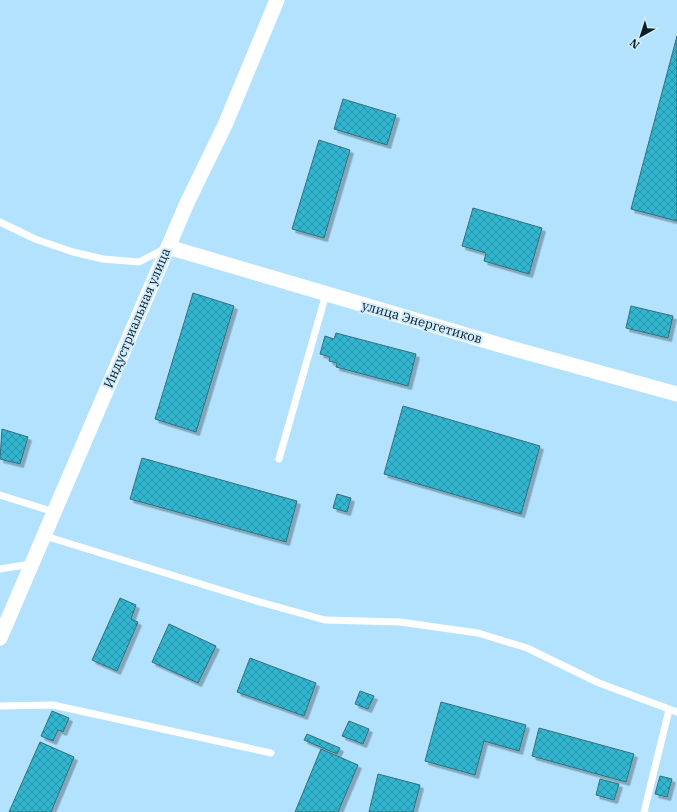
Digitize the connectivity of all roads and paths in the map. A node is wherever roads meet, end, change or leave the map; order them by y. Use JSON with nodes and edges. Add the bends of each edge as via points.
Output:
{"nodes":[{"id":1,"x":277,"y":0,"type":"edge"},
{"id":2,"x":0,"y":222,"type":"edge"},
{"id":3,"x":168,"y":247,"type":"junction"},
{"id":4,"x":326,"y":294,"type":"junction"},
{"id":5,"x":677,"y":394,"type":"edge"},
{"id":6,"x":279,"y":459,"type":"dead end"},
{"id":7,"x":0,"y":496,"type":"edge"},
{"id":8,"x":54,"y":512,"type":"junction"},
{"id":9,"x":45,"y":536,"type":"junction"},
{"id":10,"x":32,"y":564,"type":"junction"},
{"id":11,"x":0,"y":569,"type":"edge"},
{"id":12,"x":0,"y":638,"type":"edge"},
{"id":13,"x":0,"y":706,"type":"edge"},
{"id":14,"x":669,"y":710,"type":"junction"},
{"id":15,"x":677,"y":712,"type":"edge"},
{"id":16,"x":271,"y":753,"type":"dead end"},
{"id":17,"x":644,"y":812,"type":"edge"}],
"edges":[{"from":1,"to":3,"type":"street","name":"Индустриальная улица","via":[[225,125]]},
{"from":2,"to":3,"type":"lane","via":[[35,239],[103,259],[138,262]]},
{"from":3,"to":4,"type":"street","name":"улица Энергетиков"},
{"from":3,"to":8,"type":"street","name":"Индустриальная улица"},
{"from":4,"to":5,"type":"street","name":"улица Энергетиков"},
{"from":4,"to":6,"type":"lane"},
{"from":7,"to":8,"type":"lane"},
{"from":8,"to":9,"type":"street","name":"Индустриальная улица"},
{"from":9,"to":10,"type":"street","name":"Индустриальная улица"},
{"from":9,"to":14,"type":"lane","via":[[325,620],[400,622],[478,633],[528,648],[599,683]]},
{"from":10,"to":11,"type":"lane"},
{"from":10,"to":12,"type":"street","name":"Индустриальная улица"},
{"from":13,"to":16,"type":"lane","via":[[53,705]]},
{"from":14,"to":15,"type":"lane"},
{"from":14,"to":17,"type":"lane"}]}
